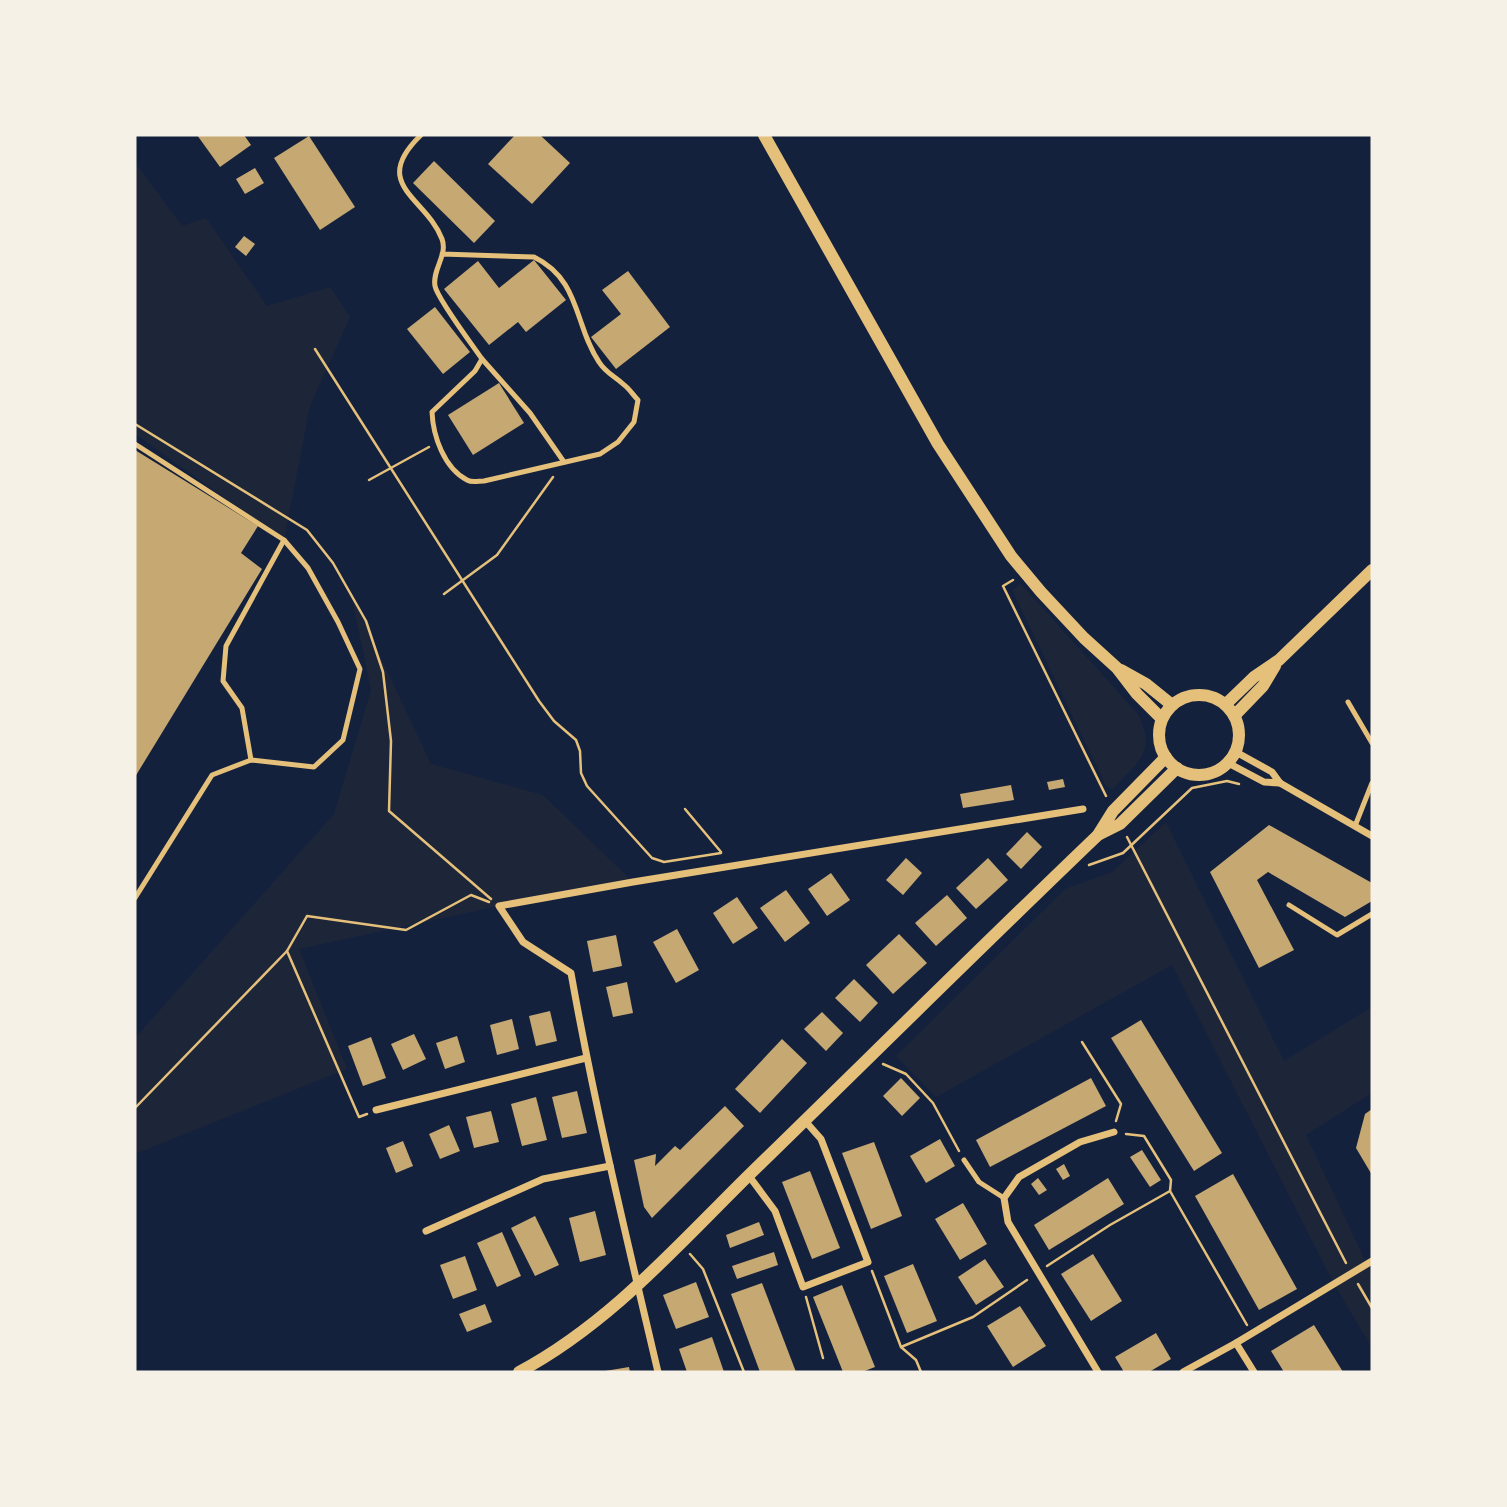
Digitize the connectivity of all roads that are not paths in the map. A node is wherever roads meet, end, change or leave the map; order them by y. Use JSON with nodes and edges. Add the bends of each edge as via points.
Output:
{"nodes":[{"id":1,"x":421,"y":135,"type":"edge"},
{"id":2,"x":764,"y":135,"type":"edge"},
{"id":3,"x":442,"y":254,"type":"junction"},
{"id":4,"x":482,"y":359,"type":"junction"},
{"id":5,"x":135,"y":444,"type":"edge"},
{"id":6,"x":564,"y":462,"type":"junction"},
{"id":7,"x":284,"y":540,"type":"junction"},
{"id":8,"x":1372,"y":570,"type":"edge"},
{"id":9,"x":1279,"y":660,"type":"junction"},
{"id":10,"x":1117,"y":668,"type":"junction"},
{"id":11,"x":1348,"y":702,"type":"dead end"},
{"id":12,"x":1226,"y":704,"type":"junction"},
{"id":13,"x":1172,"y":705,"type":"junction"},
{"id":14,"x":1235,"y":715,"type":"junction"},
{"id":15,"x":1162,"y":719,"type":"junction"},
{"id":16,"x":1372,"y":743,"type":"edge"},
{"id":17,"x":1236,"y":752,"type":"junction"},
{"id":18,"x":1166,"y":757,"type":"junction"},
{"id":19,"x":251,"y":760,"type":"junction"},
{"id":20,"x":1228,"y":763,"type":"junction"},
{"id":21,"x":1177,"y":768,"type":"junction"},
{"id":22,"x":1280,"y":783,"type":"junction"},
{"id":23,"x":1372,"y":783,"type":"edge"},
{"id":24,"x":1083,"y":809,"type":"dead end"},
{"id":25,"x":1355,"y":826,"type":"junction"},
{"id":26,"x":1098,"y":835,"type":"junction"},
{"id":27,"x":1372,"y":836,"type":"edge"},
{"id":28,"x":135,"y":898,"type":"edge"},
{"id":29,"x":1289,"y":905,"type":"dead end"},
{"id":30,"x":1372,"y":914,"type":"edge"},
{"id":31,"x":586,"y":1058,"type":"junction"},
{"id":32,"x":376,"y":1110,"type":"road end"},
{"id":33,"x":806,"y":1122,"type":"junction"},
{"id":34,"x":1114,"y":1132,"type":"road end"},
{"id":35,"x":964,"y":1160,"type":"road end"},
{"id":36,"x":610,"y":1166,"type":"junction"},
{"id":37,"x":749,"y":1176,"type":"junction"},
{"id":38,"x":1004,"y":1198,"type":"junction"},
{"id":39,"x":426,"y":1231,"type":"dead end"},
{"id":40,"x":1372,"y":1261,"type":"edge"},
{"id":41,"x":637,"y":1286,"type":"junction"},
{"id":42,"x":1236,"y":1343,"type":"junction"},
{"id":43,"x":519,"y":1372,"type":"edge"},
{"id":44,"x":658,"y":1372,"type":"edge"},
{"id":45,"x":1098,"y":1372,"type":"edge"},
{"id":46,"x":1183,"y":1372,"type":"edge"},
{"id":47,"x":1254,"y":1372,"type":"edge"}],
"edges":[{"from":1,"to":3,"type":"lane","via":[[403,157],[399,174],[405,191],[438,230],[444,244]]},
{"from":2,"to":10,"type":"street","via":[[938,444],[1011,556]]},
{"from":3,"to":4,"type":"lane","via":[[434,274],[435,289]]},
{"from":3,"to":6,"type":"lane","via":[[534,257],[548,264],[573,297],[598,361],[638,400],[634,422],[618,442],[600,454]]},
{"from":4,"to":6,"type":"lane","via":[[530,413]]},
{"from":4,"to":6,"type":"lane","via":[[432,412],[433,430],[451,464],[469,482]]},
{"from":5,"to":7,"type":"lane"},
{"from":7,"to":19,"type":"lane","via":[[226,646],[223,681],[242,708]]},
{"from":7,"to":19,"type":"lane","via":[[308,568],[360,669],[343,740],[314,768]]},
{"from":8,"to":9,"type":"street"},
{"from":9,"to":12,"type":"street"},
{"from":9,"to":14,"type":"street","via":[[1263,686]]},
{"from":10,"to":13,"type":"street"},
{"from":10,"to":15,"type":"street"},
{"from":11,"to":16,"type":"lane"},
{"from":12,"to":13,"type":"street","via":[[1204,694]]},
{"from":12,"to":14,"type":"street"},
{"from":13,"to":15,"type":"street"},
{"from":14,"to":17,"type":"street","via":[[1240,738]]},
{"from":15,"to":18,"type":"street","via":[[1158,733]]},
{"from":17,"to":20,"type":"street"},
{"from":17,"to":22,"type":"street","via":[[1272,772]]},
{"from":18,"to":21,"type":"street"},
{"from":18,"to":26,"type":"street","via":[[1113,811]]},
{"from":19,"to":28,"type":"lane","via":[[212,775]]},
{"from":20,"to":21,"type":"street","via":[[1203,775]]},
{"from":20,"to":22,"type":"street","via":[[1264,782]]},
{"from":21,"to":26,"type":"street","via":[[1120,824]]},
{"from":22,"to":25,"type":"street"},
{"from":23,"to":25,"type":"lane"},
{"from":24,"to":31,"type":"street","via":[[499,906],[523,942],[571,973]]},
{"from":25,"to":27,"type":"street"},
{"from":26,"to":33,"type":"street"},
{"from":29,"to":30,"type":"lane","via":[[1337,934]]},
{"from":31,"to":32,"type":"street"},
{"from":31,"to":36,"type":"street"},
{"from":33,"to":37,"type":"street"},
{"from":33,"to":37,"type":"street","via":[[821,1139],[868,1262],[803,1287],[775,1211]]},
{"from":34,"to":38,"type":"street","via":[[1080,1142],[1019,1177]]},
{"from":35,"to":38,"type":"lane","via":[[979,1182]]},
{"from":36,"to":39,"type":"street","via":[[543,1180]]},
{"from":36,"to":41,"type":"street"},
{"from":37,"to":41,"type":"street"},
{"from":38,"to":45,"type":"street","via":[[1008,1222]]},
{"from":40,"to":42,"type":"street"},
{"from":41,"to":43,"type":"street","via":[[594,1324]]},
{"from":41,"to":44,"type":"street"},
{"from":42,"to":46,"type":"street"},
{"from":42,"to":47,"type":"street"}]}
